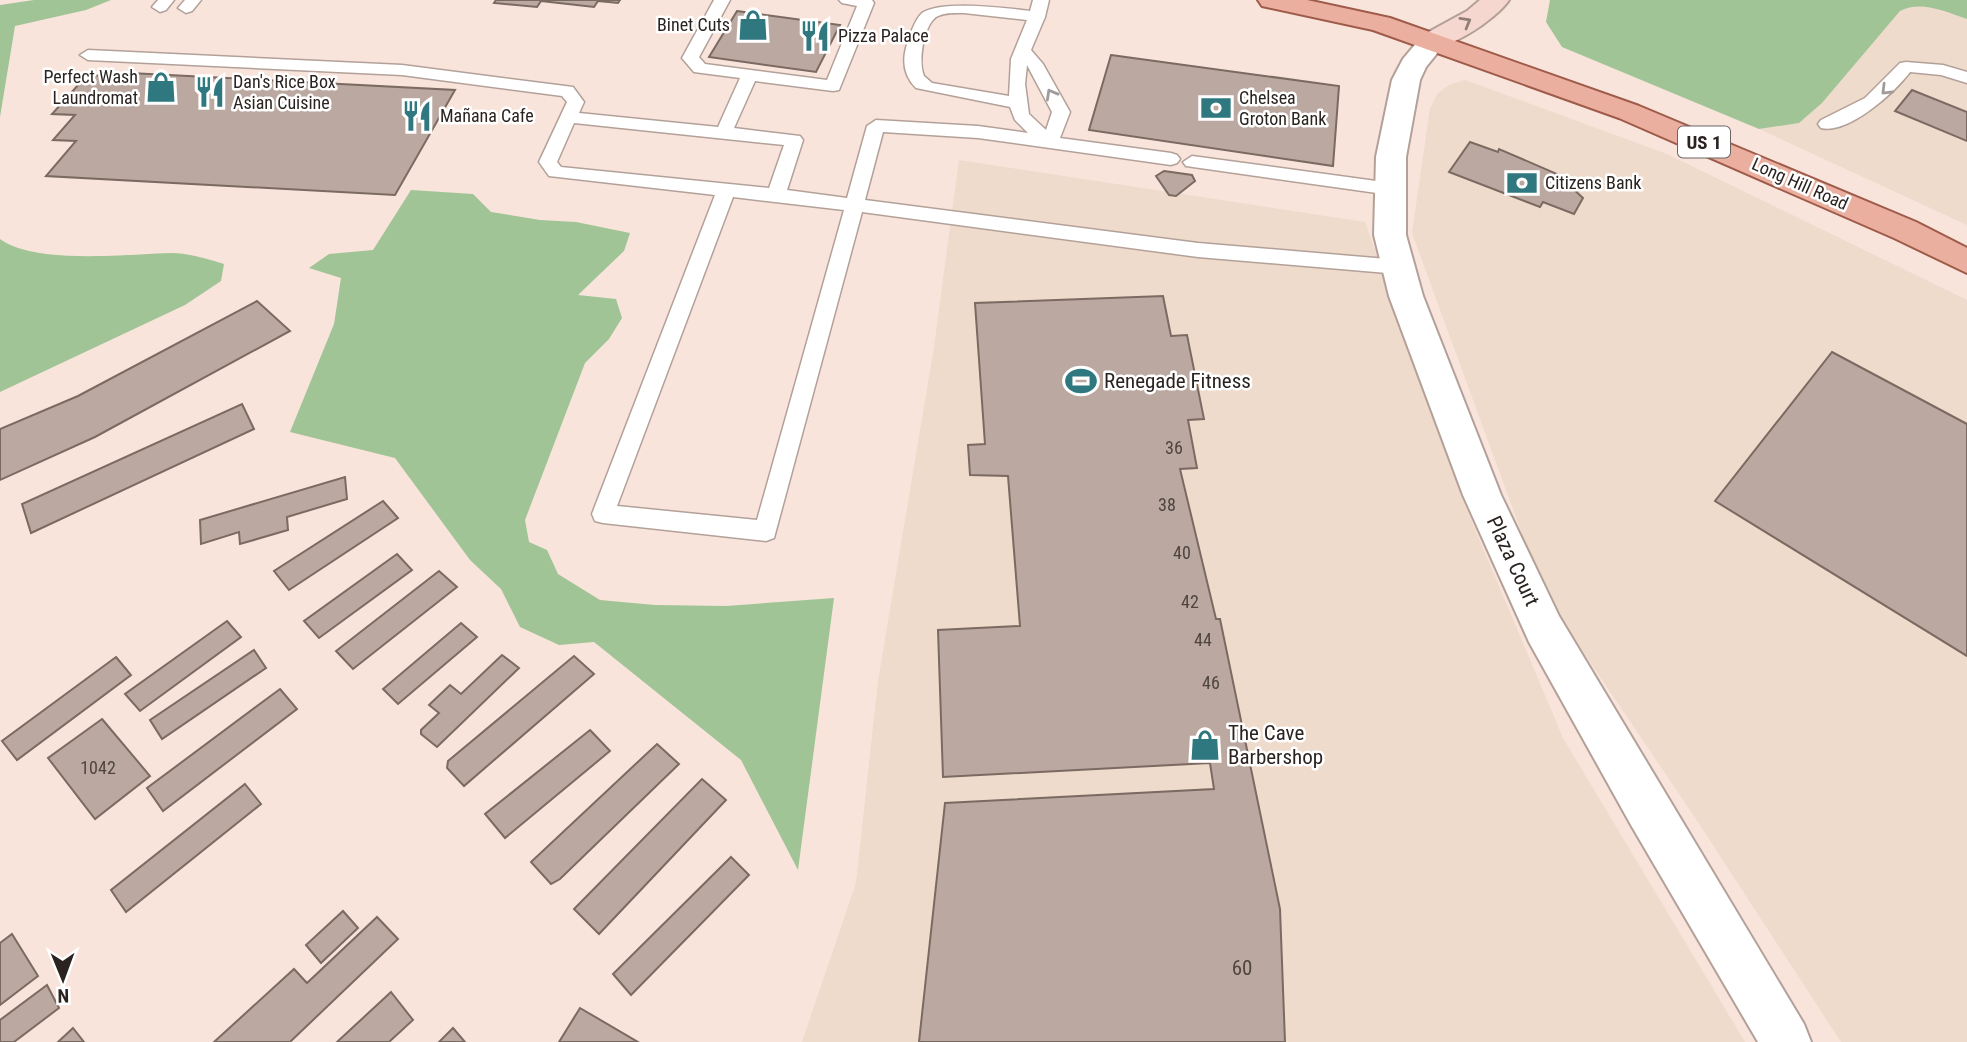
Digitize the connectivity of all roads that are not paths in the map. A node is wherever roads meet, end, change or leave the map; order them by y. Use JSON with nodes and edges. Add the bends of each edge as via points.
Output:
{"nodes":[{"id":1,"x":722,"y":0,"type":"edge"},
{"id":2,"x":847,"y":0,"type":"edge"},
{"id":3,"x":1041,"y":0,"type":"edge"},
{"id":4,"x":1271,"y":0,"type":"edge"},
{"id":5,"x":1496,"y":0,"type":"edge"},
{"id":6,"x":1037,"y":17,"type":"junction"},
{"id":7,"x":1437,"y":24,"type":"junction"},
{"id":8,"x":1022,"y":51,"type":"junction"},
{"id":9,"x":88,"y":55,"type":"dead end"},
{"id":10,"x":750,"y":74,"type":"junction"},
{"id":11,"x":1967,"y":78,"type":"edge"},
{"id":12,"x":1018,"y":96,"type":"junction"},
{"id":13,"x":568,"y":117,"type":"junction"},
{"id":14,"x":1827,"y":124,"type":"dead end"},
{"id":15,"x":724,"y":132,"type":"junction"},
{"id":16,"x":1050,"y":142,"type":"junction"},
{"id":17,"x":1171,"y":159,"type":"dead end"},
{"id":18,"x":1192,"y":162,"type":"dead end"},
{"id":19,"x":1391,"y":189,"type":"junction"},
{"id":20,"x":726,"y":190,"type":"junction"},
{"id":21,"x":776,"y":195,"type":"junction"},
{"id":22,"x":856,"y":204,"type":"junction"},
{"id":23,"x":1967,"y":262,"type":"edge"},
{"id":24,"x":1399,"y":267,"type":"junction"},
{"id":25,"x":1786,"y":1042,"type":"edge"}],
"edges":[{"from":1,"to":10,"type":"lane","via":[[690,58],[700,68]]},
{"from":2,"to":10,"type":"lane","via":[[866,3],[833,86]]},
{"from":3,"to":6,"type":"lane"},
{"from":4,"to":7,"type":"main road","number":"US 1","via":[[1381,24]]},
{"from":7,"to":5,"type":"street","one_way":true,"via":[[1476,17]]},
{"from":6,"to":8,"type":"lane"},
{"from":6,"to":12,"type":"lane","via":[[942,8],[925,20],[913,50],[914,77],[927,88]]},
{"from":7,"to":19,"type":"street","name":"Plaza Court","via":[[1406,80],[1395,132]]},
{"from":7,"to":23,"type":"main road","name":"Long Hill Road","number":"US 1","via":[[1905,230]]},
{"from":8,"to":12,"type":"lane","via":[[1017,63]]},
{"from":16,"to":8,"type":"lane","one_way":true,"via":[[1062,112],[1035,64]]},
{"from":9,"to":13,"type":"lane","via":[[402,70],[478,79],[567,91],[576,102]]},
{"from":10,"to":15,"type":"lane"},
{"from":11,"to":14,"type":"lane","one_way":true,"via":[[1943,69],[1906,67],[1882,95]]},
{"from":12,"to":16,"type":"lane","via":[[1021,116]]},
{"from":13,"to":15,"type":"lane"},
{"from":13,"to":20,"type":"lane","via":[[548,162],[555,172]]},
{"from":15,"to":21,"type":"lane","via":[[794,140]]},
{"from":16,"to":17,"type":"lane"},
{"from":16,"to":22,"type":"lane","via":[[876,126]]},
{"from":18,"to":19,"type":"lane"},
{"from":19,"to":24,"type":"street","name":"Plaza Court","via":[[1391,235]]},
{"from":20,"to":21,"type":"lane"},
{"from":20,"to":22,"type":"lane","via":[[603,514],[766,531]]},
{"from":21,"to":22,"type":"lane"},
{"from":22,"to":24,"type":"lane","via":[[1198,250]]},
{"from":24,"to":25,"type":"street","name":"Plaza Court","via":[[1482,495],[1544,629]]}]}
